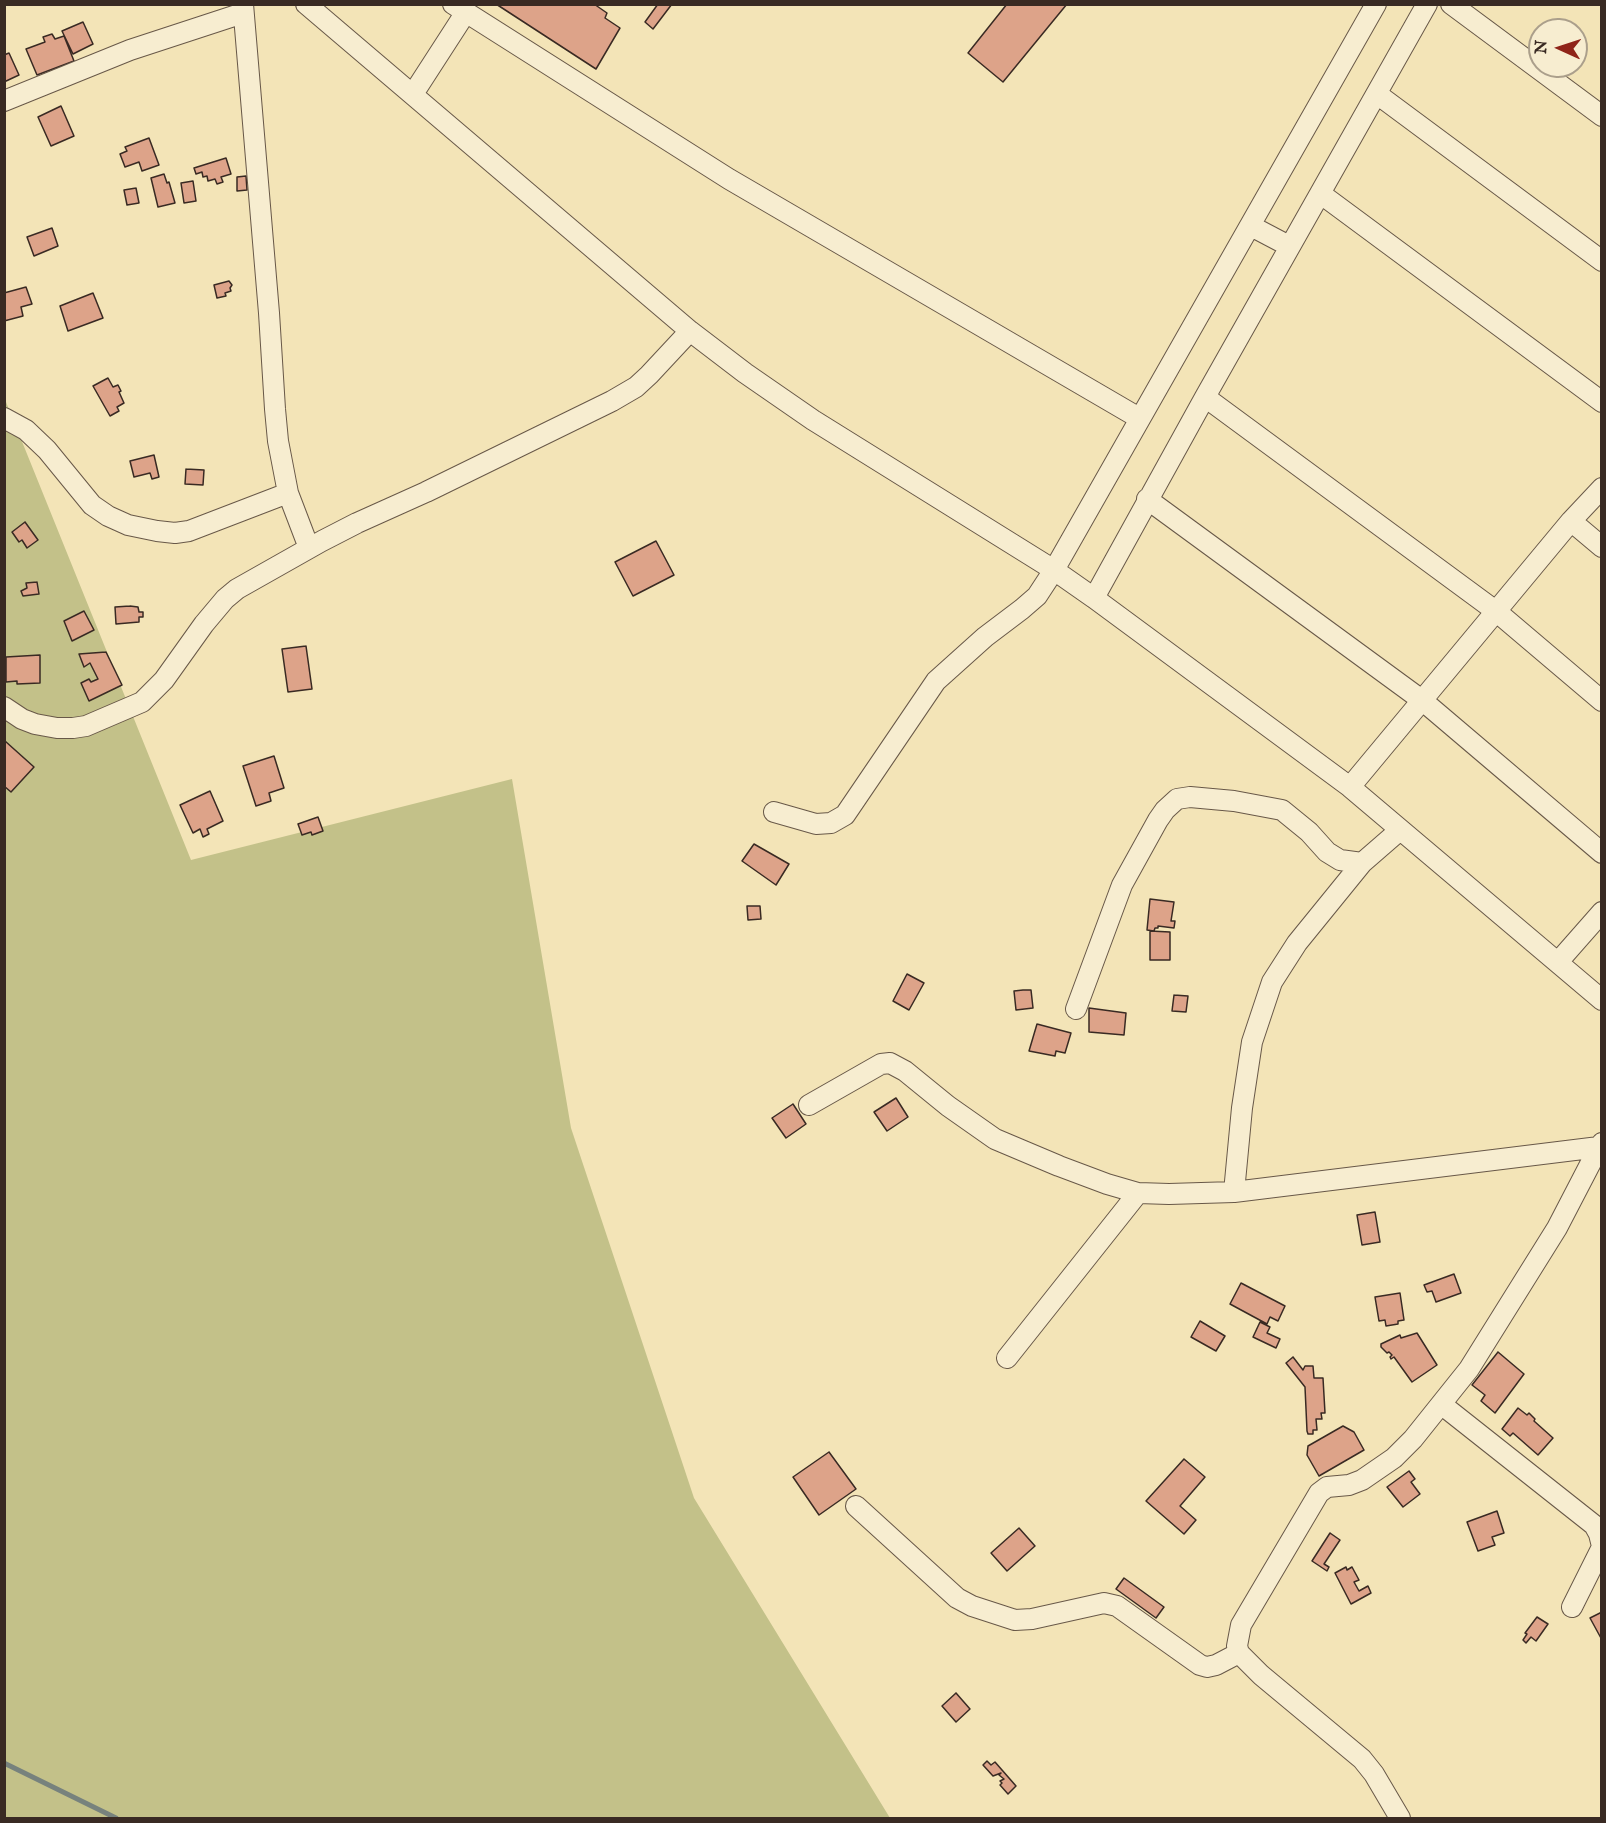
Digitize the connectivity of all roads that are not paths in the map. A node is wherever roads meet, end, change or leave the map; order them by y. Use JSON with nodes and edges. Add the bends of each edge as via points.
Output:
{"nodes":[{"id":1,"x":306,"y":4,"type":"edge"},
{"id":2,"x":1376,"y":4,"type":"edge"},
{"id":3,"x":1427,"y":4,"type":"edge"},
{"id":4,"x":1451,"y":4,"type":"edge"},
{"id":5,"x":459,"y":8,"type":"edge"},
{"id":6,"x":243,"y":9,"type":"edge"},
{"id":7,"x":413,"y":94,"type":"junction"},
{"id":8,"x":1377,"y":94,"type":"junction"},
{"id":9,"x":4,"y":101,"type":"edge"},
{"id":10,"x":1602,"y":116,"type":"edge"},
{"id":11,"x":1321,"y":194,"type":"junction"},
{"id":12,"x":1251,"y":226,"type":"junction"},
{"id":13,"x":1289,"y":246,"type":"junction"},
{"id":14,"x":1602,"y":261,"type":"edge"},
{"id":15,"x":690,"y":330,"type":"junction"},
{"id":16,"x":1205,"y":397,"type":"junction"},
{"id":17,"x":1602,"y":402,"type":"edge"},
{"id":18,"x":4,"y":418,"type":"edge"},
{"id":19,"x":1139,"y":418,"type":"junction"},
{"id":20,"x":1602,"y":488,"type":"edge"},
{"id":21,"x":288,"y":494,"type":"junction"},
{"id":22,"x":1147,"y":499,"type":"junction"},
{"id":23,"x":1571,"y":521,"type":"junction"},
{"id":24,"x":1602,"y":547,"type":"edge"},
{"id":25,"x":309,"y":548,"type":"junction"},
{"id":26,"x":1054,"y":570,"type":"junction"},
{"id":27,"x":1094,"y":598,"type":"junction"},
{"id":28,"x":1497,"y":612,"type":"junction"},
{"id":29,"x":1423,"y":701,"type":"junction"},
{"id":30,"x":1602,"y":701,"type":"edge"},
{"id":31,"x":4,"y":707,"type":"edge"},
{"id":32,"x":1350,"y":787,"type":"junction"},
{"id":33,"x":774,"y":812,"type":"dead end"},
{"id":34,"x":1400,"y":830,"type":"junction"},
{"id":35,"x":1602,"y":853,"type":"edge"},
{"id":36,"x":1362,"y":863,"type":"junction"},
{"id":37,"x":1602,"y":912,"type":"edge"},
{"id":38,"x":1558,"y":962,"type":"junction"},
{"id":39,"x":1602,"y":1000,"type":"edge"},
{"id":40,"x":1076,"y":1010,"type":"dead end"},
{"id":41,"x":809,"y":1105,"type":"dead end"},
{"id":42,"x":1600,"y":1145,"type":"edge"},
{"id":43,"x":1234,"y":1192,"type":"junction"},
{"id":44,"x":1138,"y":1193,"type":"junction"},
{"id":45,"x":1007,"y":1358,"type":"dead end"},
{"id":46,"x":1441,"y":1404,"type":"junction"},
{"id":47,"x":856,"y":1506,"type":"dead end"},
{"id":48,"x":1602,"y":1547,"type":"edge"},
{"id":49,"x":1572,"y":1607,"type":"dead end"},
{"id":50,"x":1239,"y":1653,"type":"junction"},
{"id":51,"x":1400,"y":1818,"type":"edge"}],
"edges":[{"from":1,"to":7,"type":"street"},
{"from":2,"to":12,"type":"street"},
{"from":3,"to":8,"type":"street"},
{"from":4,"to":10,"type":"street"},
{"from":5,"to":7,"type":"street"},
{"from":5,"to":19,"type":"street","via":[[729,179]]},
{"from":6,"to":9,"type":"street"},
{"from":6,"to":21,"type":"street","via":[[274,409]]},
{"from":7,"to":15,"type":"street"},
{"from":8,"to":11,"type":"street"},
{"from":8,"to":14,"type":"street"},
{"from":11,"to":13,"type":"street"},
{"from":11,"to":17,"type":"street"},
{"from":12,"to":13,"type":"street"},
{"from":12,"to":19,"type":"street"},
{"from":13,"to":16,"type":"street"},
{"from":15,"to":25,"type":"street","via":[[636,387],[612,401]]},
{"from":15,"to":26,"type":"street","via":[[777,397]]},
{"from":16,"to":22,"type":"street"},
{"from":16,"to":28,"type":"street"},
{"from":18,"to":21,"type":"street","via":[[37,440],[92,505],[128,525],[175,533],[189,531]]},
{"from":19,"to":26,"type":"street"},
{"from":20,"to":23,"type":"street"},
{"from":21,"to":25,"type":"street"},
{"from":22,"to":27,"type":"street"},
{"from":22,"to":29,"type":"street"},
{"from":23,"to":24,"type":"street"},
{"from":23,"to":28,"type":"street"},
{"from":25,"to":31,"type":"street","via":[[225,599],[164,680],[142,702],[73,728],[35,724]]},
{"from":26,"to":27,"type":"street"},
{"from":26,"to":33,"type":"street","via":[[1031,602],[936,681],[845,815],[831,823],[816,824]]},
{"from":27,"to":32,"type":"street"},
{"from":28,"to":29,"type":"street"},
{"from":28,"to":30,"type":"street"},
{"from":29,"to":32,"type":"street"},
{"from":29,"to":35,"type":"street"},
{"from":32,"to":34,"type":"street"},
{"from":34,"to":36,"type":"street"},
{"from":34,"to":38,"type":"street"},
{"from":36,"to":40,"type":"street","via":[[1340,860],[1327,852],[1282,810],[1243,802],[1177,799],[1158,820],[1122,885]]},
{"from":36,"to":43,"type":"street","via":[[1297,943],[1272,982],[1252,1042]]},
{"from":37,"to":38,"type":"street"},
{"from":38,"to":39,"type":"street"},
{"from":41,"to":44,"type":"street","via":[[881,1064],[890,1063],[995,1139]]},
{"from":42,"to":43,"type":"street"},
{"from":42,"to":46,"type":"street","via":[[1557,1228],[1469,1369]]},
{"from":43,"to":44,"type":"street"},
{"from":44,"to":45,"type":"street"},
{"from":46,"to":48,"type":"street","via":[[1594,1525]]},
{"from":46,"to":50,"type":"street","via":[[1407,1445],[1372,1475],[1349,1485],[1327,1487],[1319,1493],[1241,1625]]},
{"from":47,"to":50,"type":"street","via":[[957,1598],[972,1606],[1015,1620],[1104,1603],[1117,1605],[1200,1665],[1216,1665]]},
{"from":48,"to":49,"type":"street"},
{"from":50,"to":51,"type":"street","via":[[1362,1759]]}]}
